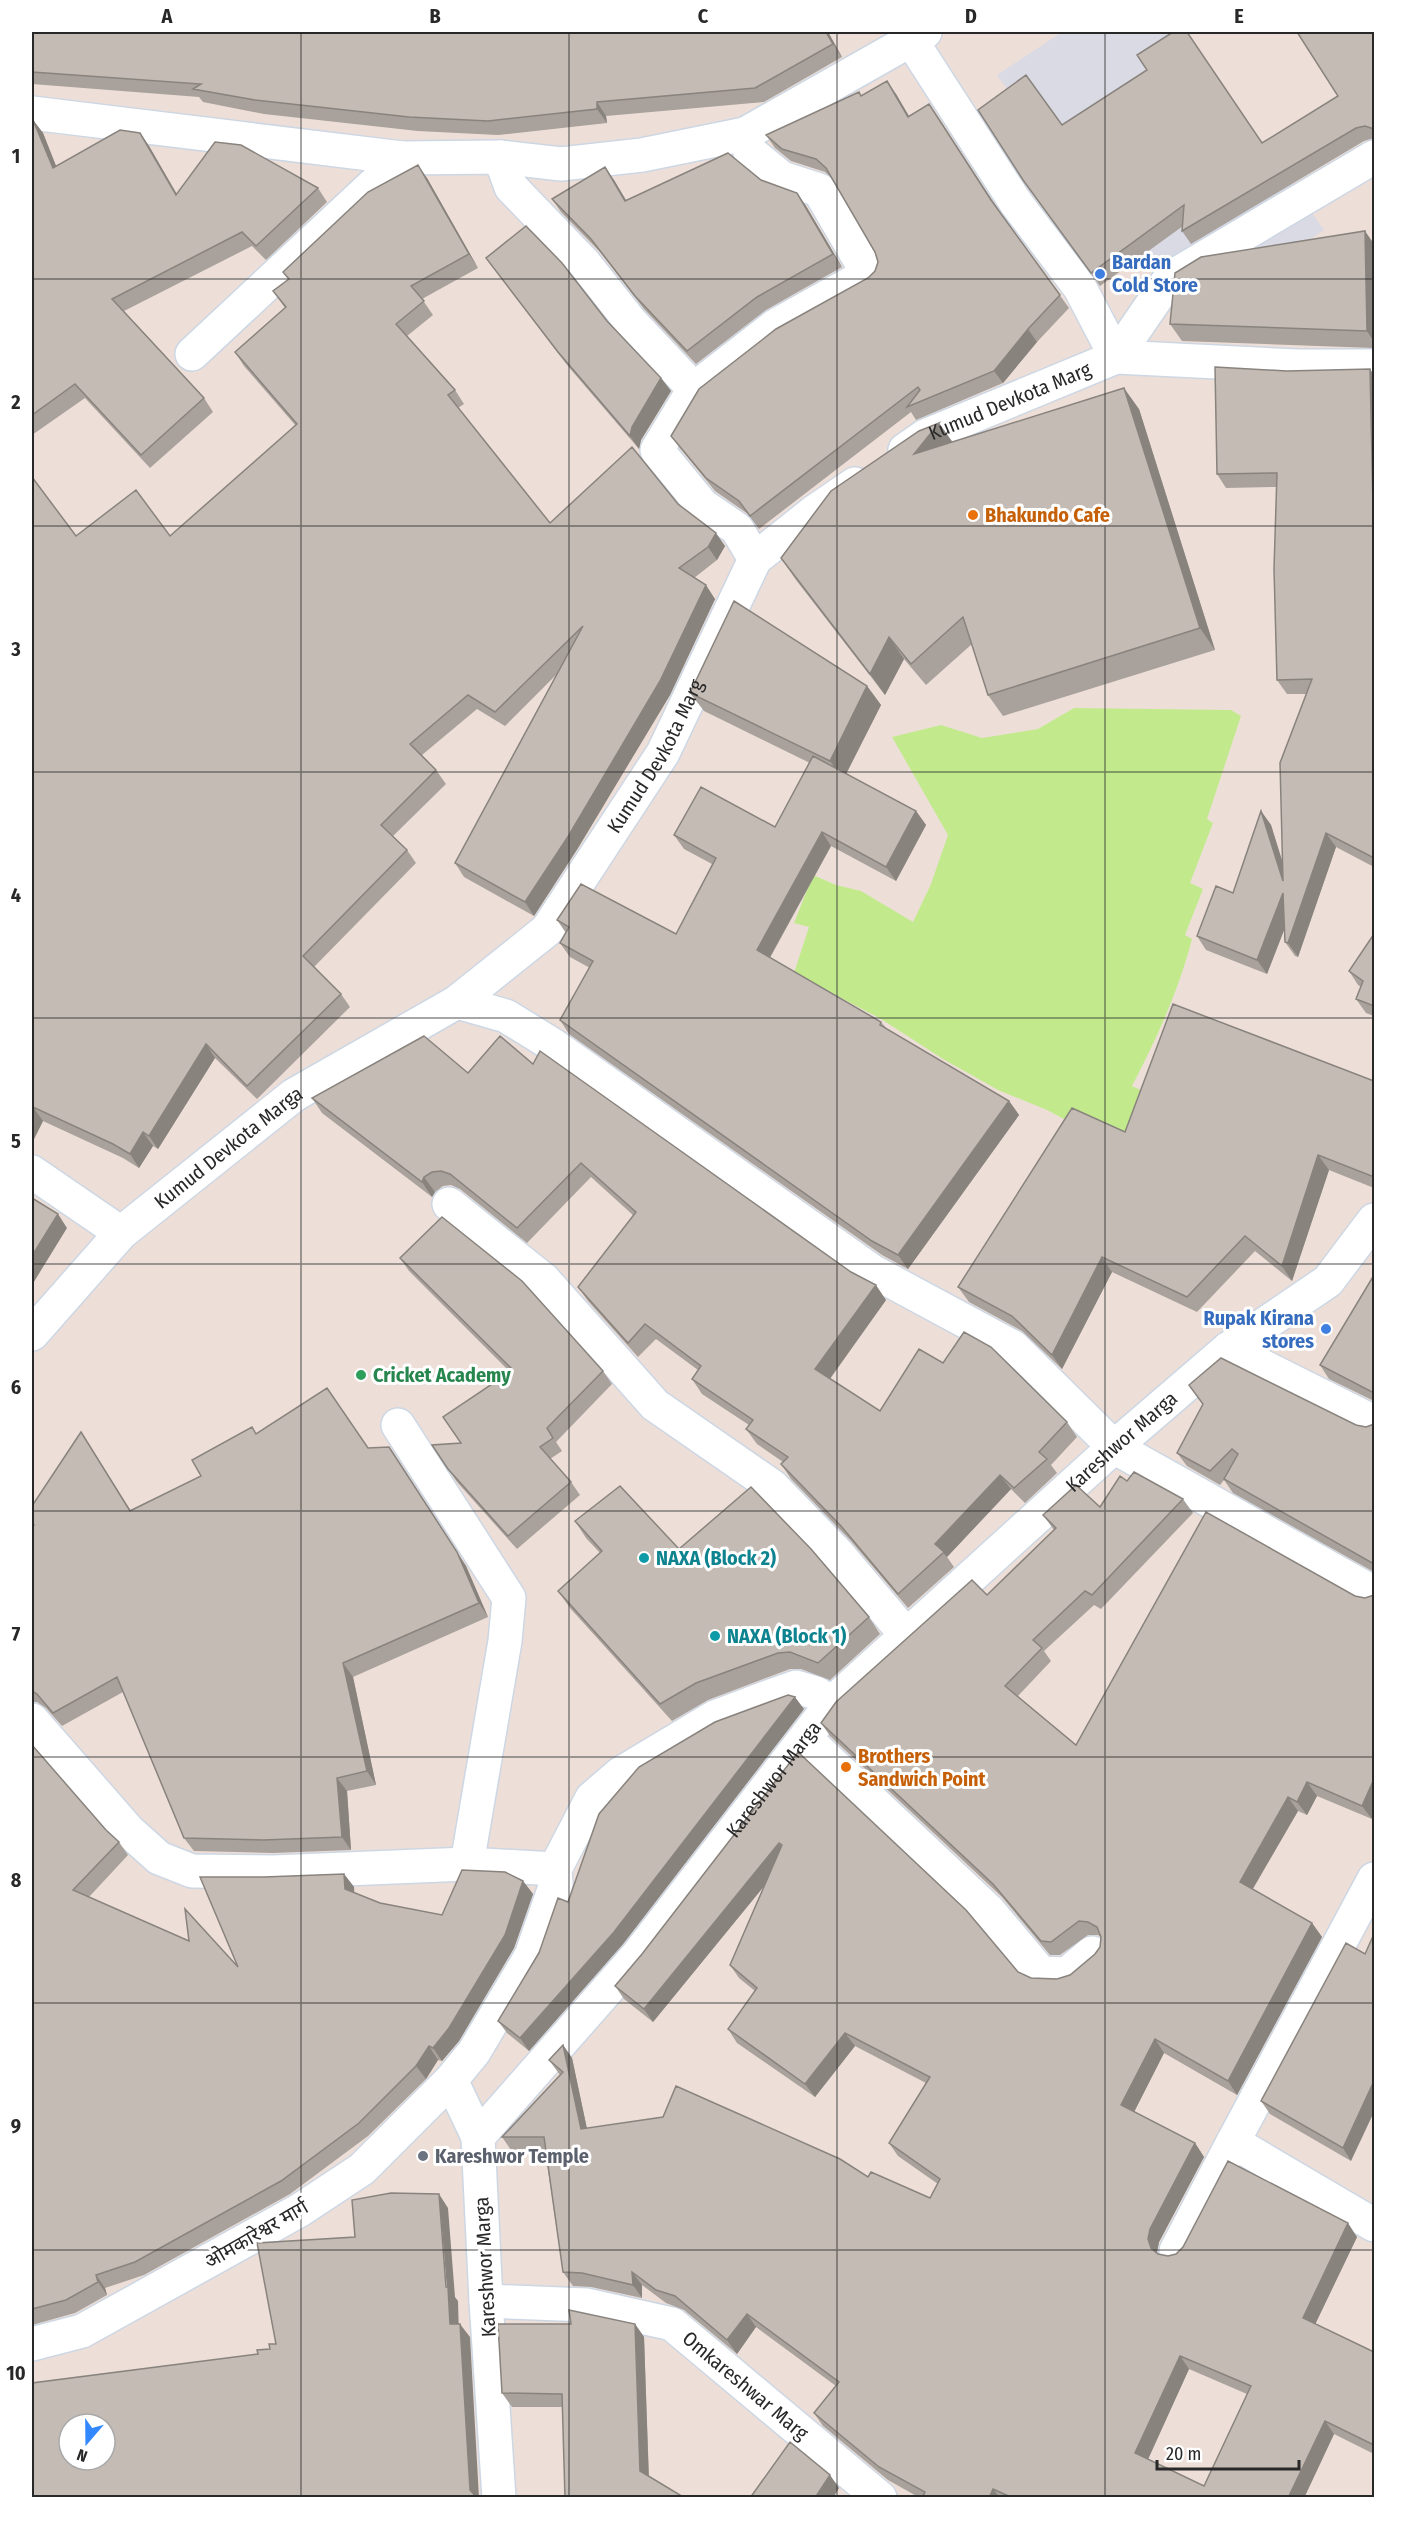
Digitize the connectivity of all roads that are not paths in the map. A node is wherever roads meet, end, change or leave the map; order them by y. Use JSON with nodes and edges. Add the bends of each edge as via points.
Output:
{"nodes":[{"id":1,"x":918,"y":36,"type":"edge"},
{"id":2,"x":32,"y":113,"type":"edge"},
{"id":3,"x":745,"y":134,"type":"junction"},
{"id":4,"x":500,"y":157,"type":"junction"},
{"id":5,"x":1374,"y":157,"type":"edge"},
{"id":6,"x":402,"y":158,"type":"junction"},
{"id":7,"x":192,"y":354,"type":"dead end"},
{"id":8,"x":1116,"y":357,"type":"junction"},
{"id":9,"x":1374,"y":366,"type":"edge"},
{"id":10,"x":694,"y":389,"type":"junction"},
{"id":11,"x":755,"y":559,"type":"junction"},
{"id":12,"x":457,"y":1002,"type":"junction"},
{"id":13,"x":32,"y":1172,"type":"edge"},
{"id":14,"x":449,"y":1204,"type":"dead end"},
{"id":15,"x":1374,"y":1220,"type":"edge"},
{"id":16,"x":121,"y":1233,"type":"junction"},
{"id":17,"x":32,"y":1334,"type":"edge"},
{"id":18,"x":1228,"y":1349,"type":"junction"},
{"id":19,"x":1374,"y":1422,"type":"edge"},
{"id":20,"x":398,"y":1425,"type":"dead end"},
{"id":21,"x":1114,"y":1447,"type":"junction"},
{"id":22,"x":1374,"y":1593,"type":"edge"},
{"id":23,"x":907,"y":1636,"type":"junction"},
{"id":24,"x":832,"y":1703,"type":"junction"},
{"id":25,"x":32,"y":1720,"type":"edge"},
{"id":26,"x":806,"y":1739,"type":"junction"},
{"id":27,"x":467,"y":1864,"type":"junction"},
{"id":28,"x":555,"y":1869,"type":"junction"},
{"id":29,"x":1374,"y":1879,"type":"edge"},
{"id":30,"x":1092,"y":1953,"type":"edge"},
{"id":31,"x":451,"y":2079,"type":"junction"},
{"id":32,"x":478,"y":2138,"type":"junction"},
{"id":33,"x":1233,"y":2142,"type":"junction"},
{"id":34,"x":1374,"y":2225,"type":"edge"},
{"id":35,"x":1176,"y":2252,"type":"edge"},
{"id":36,"x":486,"y":2301,"type":"junction"},
{"id":37,"x":32,"y":2344,"type":"edge"},
{"id":38,"x":499,"y":2498,"type":"edge"},
{"id":39,"x":880,"y":2498,"type":"edge"}],
"edges":[{"from":1,"to":3,"type":"street"},
{"from":1,"to":8,"type":"street","via":[[1016,202],[1080,288]]},
{"from":2,"to":6,"type":"street"},
{"from":3,"to":4,"type":"street","via":[[642,155],[561,164]]},
{"from":3,"to":10,"type":"street","via":[[750,152],[782,178],[819,190],[868,274],[775,326]]},
{"from":4,"to":6,"type":"street"},
{"from":4,"to":10,"type":"street","via":[[511,187],[585,264],[630,321]]},
{"from":5,"to":8,"type":"street","via":[[1170,278]]},
{"from":6,"to":7,"type":"street"},
{"from":8,"to":9,"type":"street","name":"Kumud Devkota Marg"},
{"from":8,"to":11,"type":"street","name":"Kumud Devkota Marg","via":[[925,436],[814,512]]},
{"from":10,"to":11,"type":"street","via":[[657,450],[702,505],[737,529]]},
{"from":11,"to":12,"type":"street","name":"Kumud Devkota Marg","via":[[663,753],[547,930]]},
{"from":12,"to":16,"type":"street","name":"Kumud Devkota Marga","via":[[294,1095]]},
{"from":12,"to":21,"type":"street","via":[[506,1016],[872,1271],[1013,1347]]},
{"from":13,"to":16,"type":"street"},
{"from":14,"to":23,"type":"street","via":[[544,1280],[655,1405],[772,1486],[837,1553]]},
{"from":15,"to":18,"type":"street","name":"Kareshwor Marga","via":[[1328,1281]]},
{"from":16,"to":17,"type":"street","name":"Kumud Devkota Marga"},
{"from":18,"to":19,"type":"street"},
{"from":18,"to":21,"type":"street","name":"Kareshwor Marga"},
{"from":20,"to":27,"type":"street","via":[[509,1598]]},
{"from":21,"to":22,"type":"street"},
{"from":21,"to":23,"type":"street","name":"Kareshwor Marga"},
{"from":23,"to":24,"type":"street","name":"Kareshwor Marga"},
{"from":24,"to":26,"type":"street","name":"Kareshwor Marga"},
{"from":24,"to":28,"type":"street","name":"ओमकारेश्वर मार्ग","via":[[796,1687],[715,1717],[620,1774],[592,1798]]},
{"from":25,"to":27,"type":"street","via":[[129,1831],[159,1858],[192,1871],[273,1872]]},
{"from":26,"to":30,"type":"street","via":[[989,1911],[1041,1973],[1067,1974]]},
{"from":26,"to":32,"type":"street","name":"Kareshwor Marga","via":[[637,1956]]},
{"from":27,"to":28,"type":"street"},
{"from":28,"to":31,"type":"street","name":"ओमकारेश्वर मार्ग","via":[[556,1884],[531,1956],[474,2052]]},
{"from":29,"to":33,"type":"street"},
{"from":31,"to":32,"type":"street"},
{"from":31,"to":37,"type":"street","name":"ओमकारेश्वर मार्ग","via":[[362,2169],[300,2210],[82,2331]]},
{"from":32,"to":36,"type":"street","name":"Kareshwor Marga"},
{"from":33,"to":34,"type":"street"},
{"from":33,"to":35,"type":"street"},
{"from":36,"to":38,"type":"street","name":"Kareshwor Marga"},
{"from":36,"to":39,"type":"street","name":"Omkareshwar Marg","via":[[587,2306],[672,2325]]}]}
